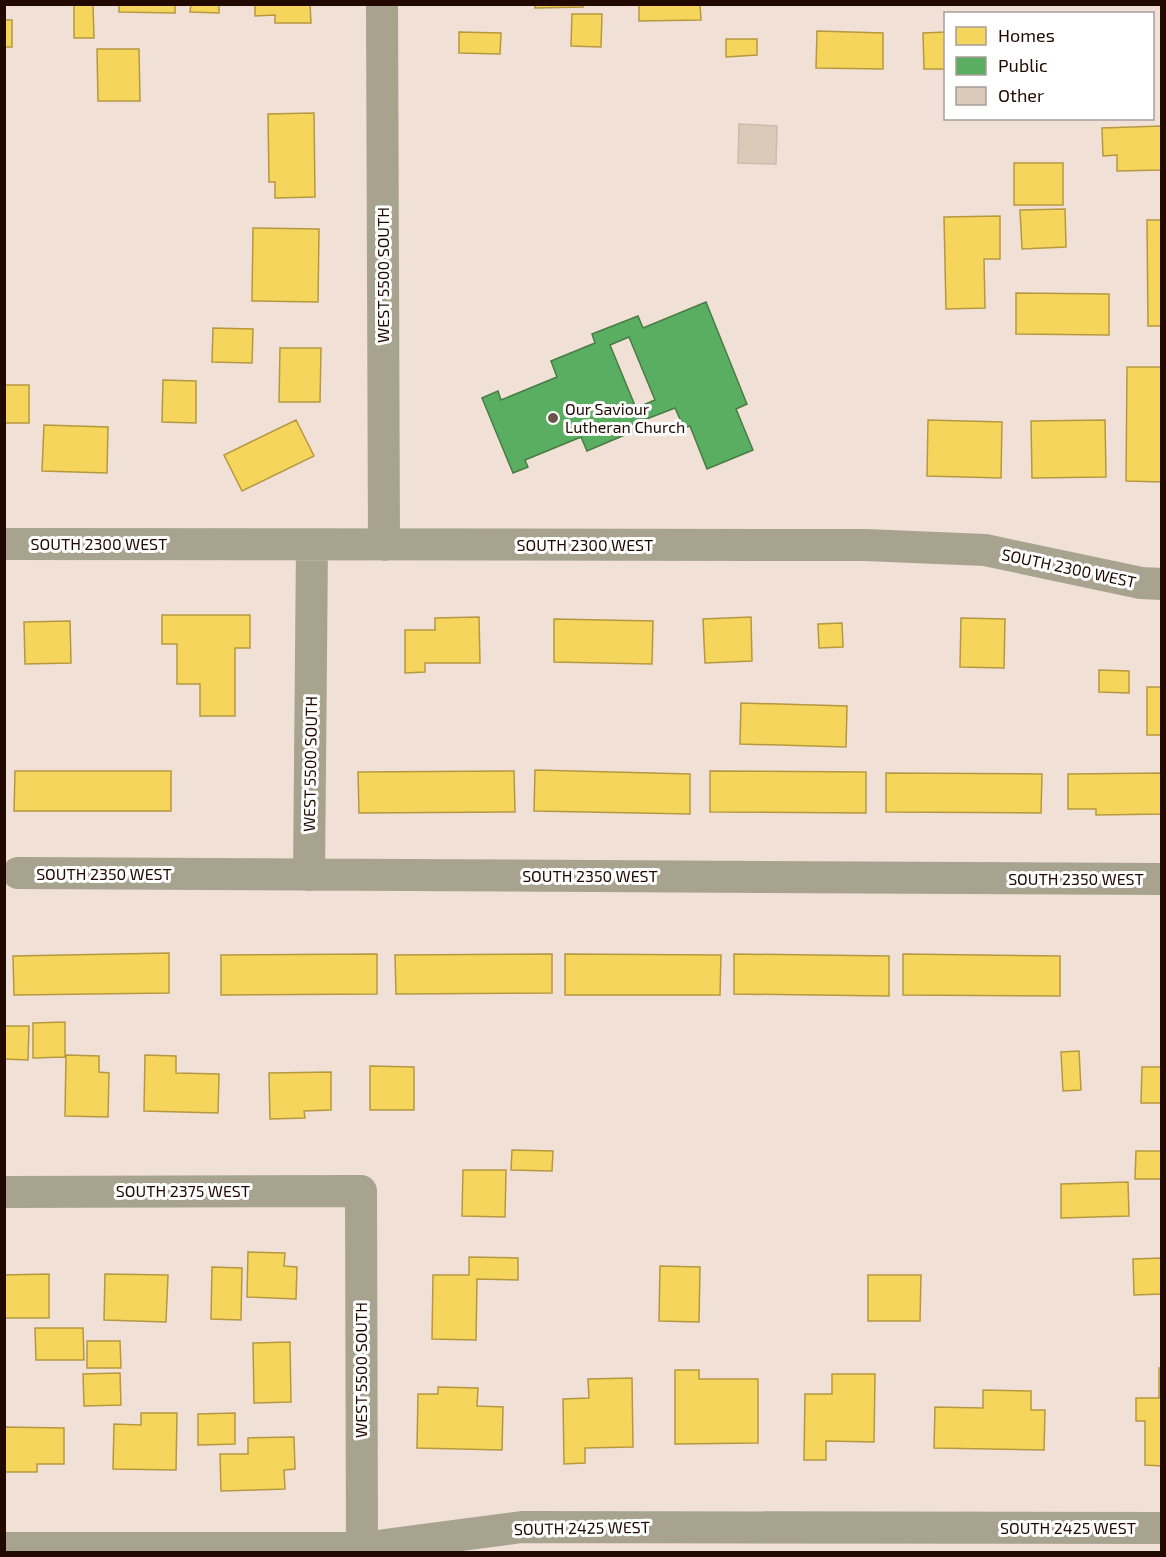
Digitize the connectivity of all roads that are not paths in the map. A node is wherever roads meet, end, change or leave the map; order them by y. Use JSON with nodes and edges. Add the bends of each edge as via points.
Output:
{"nodes":[{"id":1,"x":382,"y":4,"type":"edge"},
{"id":2,"x":4,"y":544,"type":"edge"},
{"id":3,"x":312,"y":545,"type":"junction"},
{"id":4,"x":384,"y":545,"type":"junction"},
{"id":5,"x":1161,"y":584,"type":"edge"},
{"id":6,"x":18,"y":873,"type":"dead end"},
{"id":7,"x":309,"y":875,"type":"junction"},
{"id":8,"x":1161,"y":879,"type":"edge"},
{"id":9,"x":361,"y":1191,"type":"joint"},
{"id":10,"x":4,"y":1192,"type":"edge"},
{"id":11,"x":1161,"y":1528,"type":"edge"},
{"id":12,"x":4,"y":1548,"type":"edge"},
{"id":13,"x":362,"y":1548,"type":"junction"}],
"edges":[{"from":1,"to":4,"type":"street","name":"WEST 5500 SOUTH"},
{"from":2,"to":3,"type":"street","name":"SOUTH 2300 WEST"},
{"from":3,"to":4,"type":"street","name":"SOUTH 2300 WEST"},
{"from":3,"to":7,"type":"street","name":"WEST 5500 SOUTH"},
{"from":4,"to":5,"type":"street","name":"SOUTH 2300 WEST","via":[[865,545],[985,550],[1141,584]]},
{"from":6,"to":7,"type":"street","name":"SOUTH 2350 WEST"},
{"from":7,"to":8,"type":"street","name":"SOUTH 2350 WEST"},
{"from":9,"to":10,"type":"street","name":"SOUTH 2375 WEST"},
{"from":9,"to":13,"type":"street","name":"WEST 5500 SOUTH"},
{"from":11,"to":13,"type":"street","name":"SOUTH 2425 WEST","via":[[522,1527]]},
{"from":12,"to":13,"type":"street","name":"SOUTH 2425 WEST"}]}
